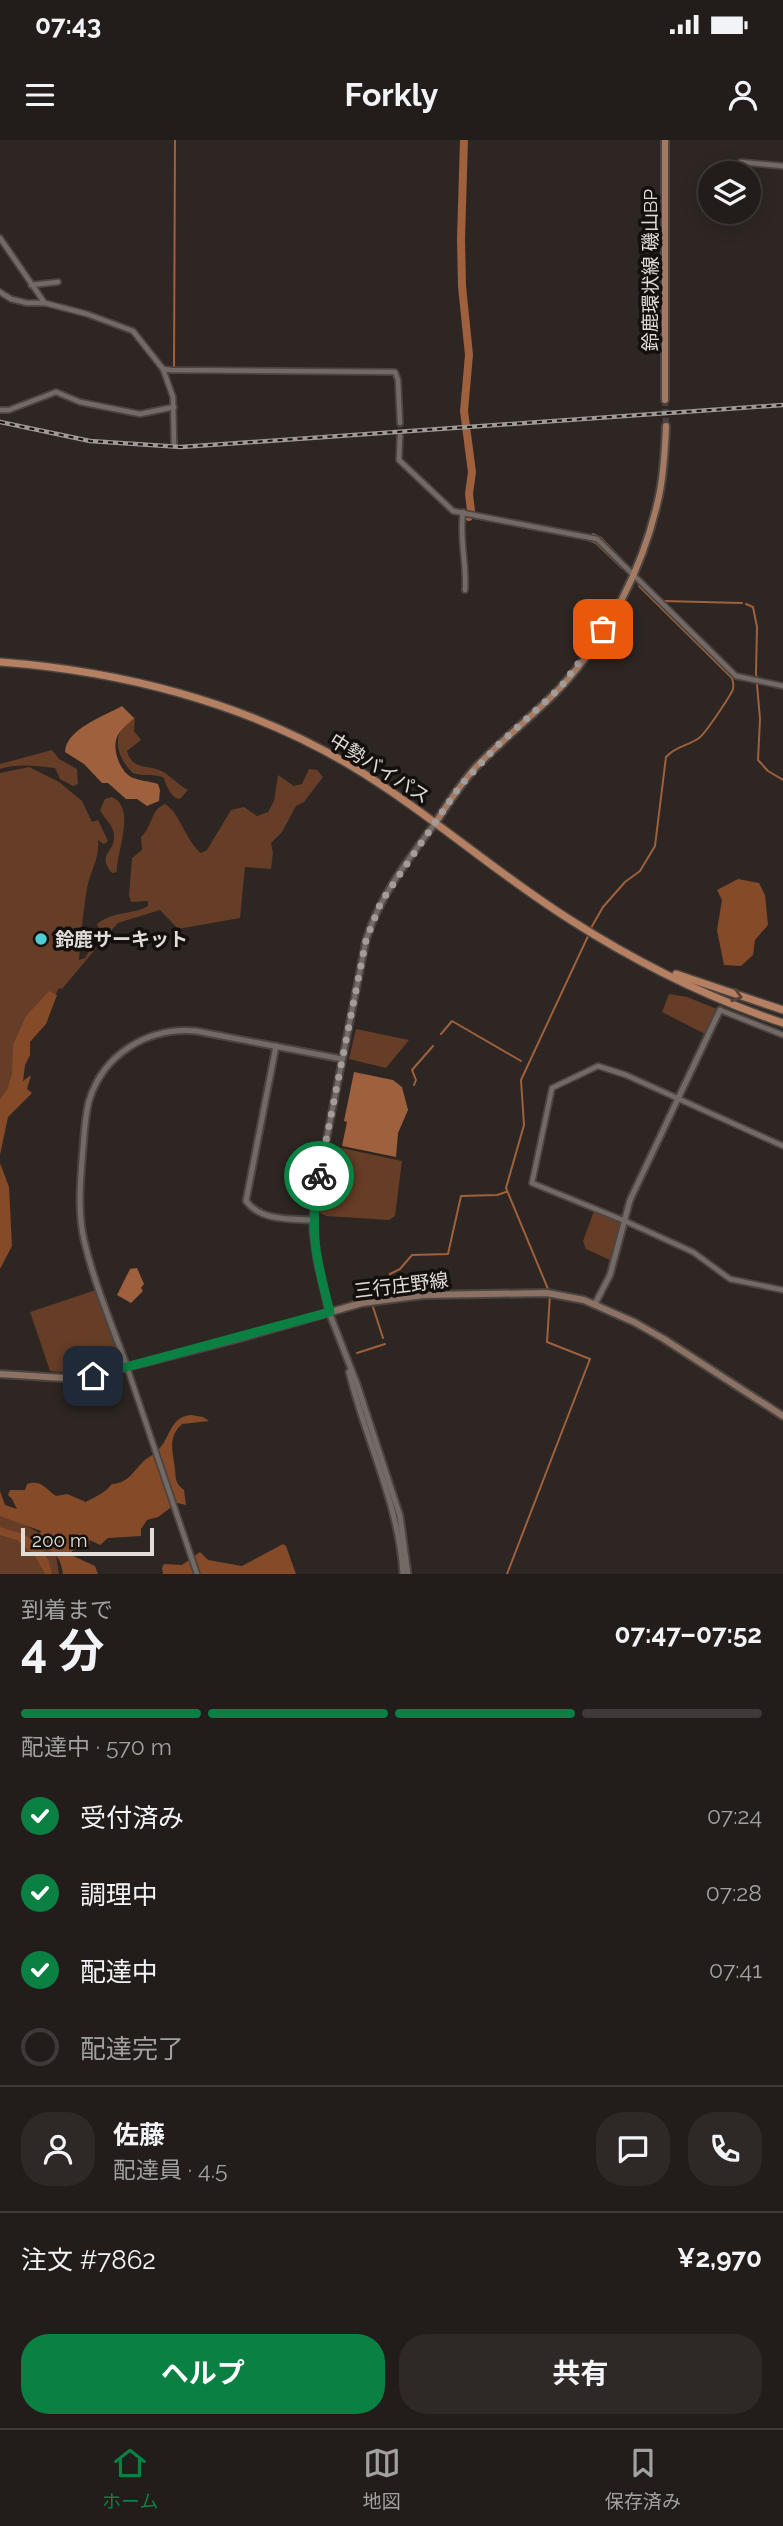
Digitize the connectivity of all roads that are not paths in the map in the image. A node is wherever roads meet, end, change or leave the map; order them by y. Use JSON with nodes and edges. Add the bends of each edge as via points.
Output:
{"nodes":[{"id":1,"x":665,"y":140,"type":"edge"},
{"id":2,"x":761,"y":164,"type":"edge"},
{"id":3,"x":783,"y":166,"type":"edge"},
{"id":4,"x":0,"y":238,"type":"edge"},
{"id":5,"x":58,"y":282,"type":"dead end"},
{"id":6,"x":31,"y":285,"type":"junction"},
{"id":7,"x":0,"y":292,"type":"edge"},
{"id":8,"x":45,"y":303,"type":"junction"},
{"id":9,"x":163,"y":369,"type":"junction"},
{"id":10,"x":666,"y":400,"type":"tunnel mouth"},
{"id":11,"x":174,"y":407,"type":"junction"},
{"id":12,"x":0,"y":410,"type":"edge"},
{"id":13,"x":400,"y":423,"type":"tunnel mouth"},
{"id":14,"x":666,"y":426,"type":"tunnel mouth"},
{"id":15,"x":400,"y":436,"type":"tunnel mouth"},
{"id":16,"x":174,"y":443,"type":"dead end"},
{"id":17,"x":464,"y":512,"type":"junction"},
{"id":18,"x":634,"y":575,"type":"junction"},
{"id":19,"x":465,"y":590,"type":"dead end"},
{"id":20,"x":0,"y":662,"type":"edge"},
{"id":21,"x":783,"y":685,"type":"edge"},
{"id":22,"x":436,"y":822,"type":"junction"},
{"id":23,"x":636,"y":958,"type":"junction"},
{"id":24,"x":720,"y":1010,"type":"joint"},
{"id":25,"x":783,"y":1010,"type":"edge"},
{"id":26,"x":783,"y":1025,"type":"edge"},
{"id":27,"x":783,"y":1035,"type":"edge"},
{"id":28,"x":276,"y":1046,"type":"junction"},
{"id":29,"x":342,"y":1059,"type":"junction"},
{"id":30,"x":678,"y":1098,"type":"junction"},
{"id":31,"x":783,"y":1146,"type":"edge"},
{"id":32,"x":313,"y":1220,"type":"junction"},
{"id":33,"x":625,"y":1221,"type":"junction"},
{"id":34,"x":783,"y":1290,"type":"edge"},
{"id":35,"x":595,"y":1304,"type":"junction"},
{"id":36,"x":330,"y":1312,"type":"junction"},
{"id":37,"x":344,"y":1353,"type":"junction"},
{"id":38,"x":127,"y":1367,"type":"junction"},
{"id":39,"x":0,"y":1374,"type":"edge"},
{"id":40,"x":783,"y":1416,"type":"edge"},
{"id":41,"x":197,"y":1574,"type":"edge"},
{"id":42,"x":403,"y":1574,"type":"edge"},
{"id":43,"x":408,"y":1574,"type":"edge"}],
"edges":[{"from":1,"to":10,"type":"main road","name":"鈴鹿環状線 磯山BP"},
{"from":2,"to":3,"type":"street"},
{"from":4,"to":6,"type":"street"},
{"from":5,"to":6,"type":"street"},
{"from":6,"to":8,"type":"street"},
{"from":7,"to":8,"type":"street","via":[[33,305]]},
{"from":8,"to":9,"type":"street","via":[[133,331]]},
{"from":9,"to":11,"type":"street"},
{"from":9,"to":13,"type":"street","via":[[395,372]]},
{"from":11,"to":12,"type":"street","via":[[140,414],[80,402],[56,392]]},
{"from":11,"to":16,"type":"street"},
{"from":14,"to":18,"type":"main road","via":[[660,494]]},
{"from":15,"to":17,"type":"street","via":[[398,460],[453,511]]},
{"from":17,"to":18,"type":"street","via":[[594,537]]},
{"from":17,"to":19,"type":"street"},
{"from":18,"to":21,"type":"street","via":[[736,676]]},
{"from":18,"to":22,"type":"main road","via":[[594,644],[568,678],[477,766]]},
{"from":20,"to":22,"type":"highway","name":"中勢バイパス","via":[[67,668],[149,685],[222,707],[293,735],[367,775]]},
{"from":22,"to":23,"type":"highway","name":"中勢バイパス","via":[[536,897]]},
{"from":22,"to":29,"type":"street","via":[[376,912]]},
{"from":23,"to":25,"type":"highway","one_way":true},
{"from":23,"to":26,"type":"highway","name":"中勢バイパス","via":[[695,989]]},
{"from":24,"to":27,"type":"street"},
{"from":24,"to":30,"type":"street"},
{"from":28,"to":29,"type":"street"},
{"from":28,"to":32,"type":"street","via":[[246,1201],[270,1217]]},
{"from":28,"to":38,"type":"street","via":[[196,1031],[162,1032],[122,1051],[93,1091],[84,1132],[80,1212],[88,1254]]},
{"from":29,"to":32,"type":"street"},
{"from":30,"to":31,"type":"street"},
{"from":30,"to":33,"type":"street","via":[[630,1200]]},
{"from":30,"to":33,"type":"street","via":[[598,1066],[552,1088],[532,1183]]},
{"from":32,"to":36,"type":"street"},
{"from":33,"to":34,"type":"street","via":[[702,1256],[723,1276]]},
{"from":33,"to":35,"type":"street","via":[[610,1275]]},
{"from":35,"to":36,"type":"main road","name":"三行庄野線","via":[[551,1293],[424,1295]]},
{"from":35,"to":40,"type":"main road","name":"三行庄野線","via":[[664,1339]]},
{"from":36,"to":37,"type":"street"},
{"from":36,"to":38,"type":"main road","name":"三行庄野線"},
{"from":37,"to":42,"type":"street","via":[[395,1516]]},
{"from":37,"to":43,"type":"street","via":[[400,1516]]},
{"from":38,"to":39,"type":"main road","name":"三行庄野線","via":[[74,1379]]},
{"from":38,"to":41,"type":"street"}]}
